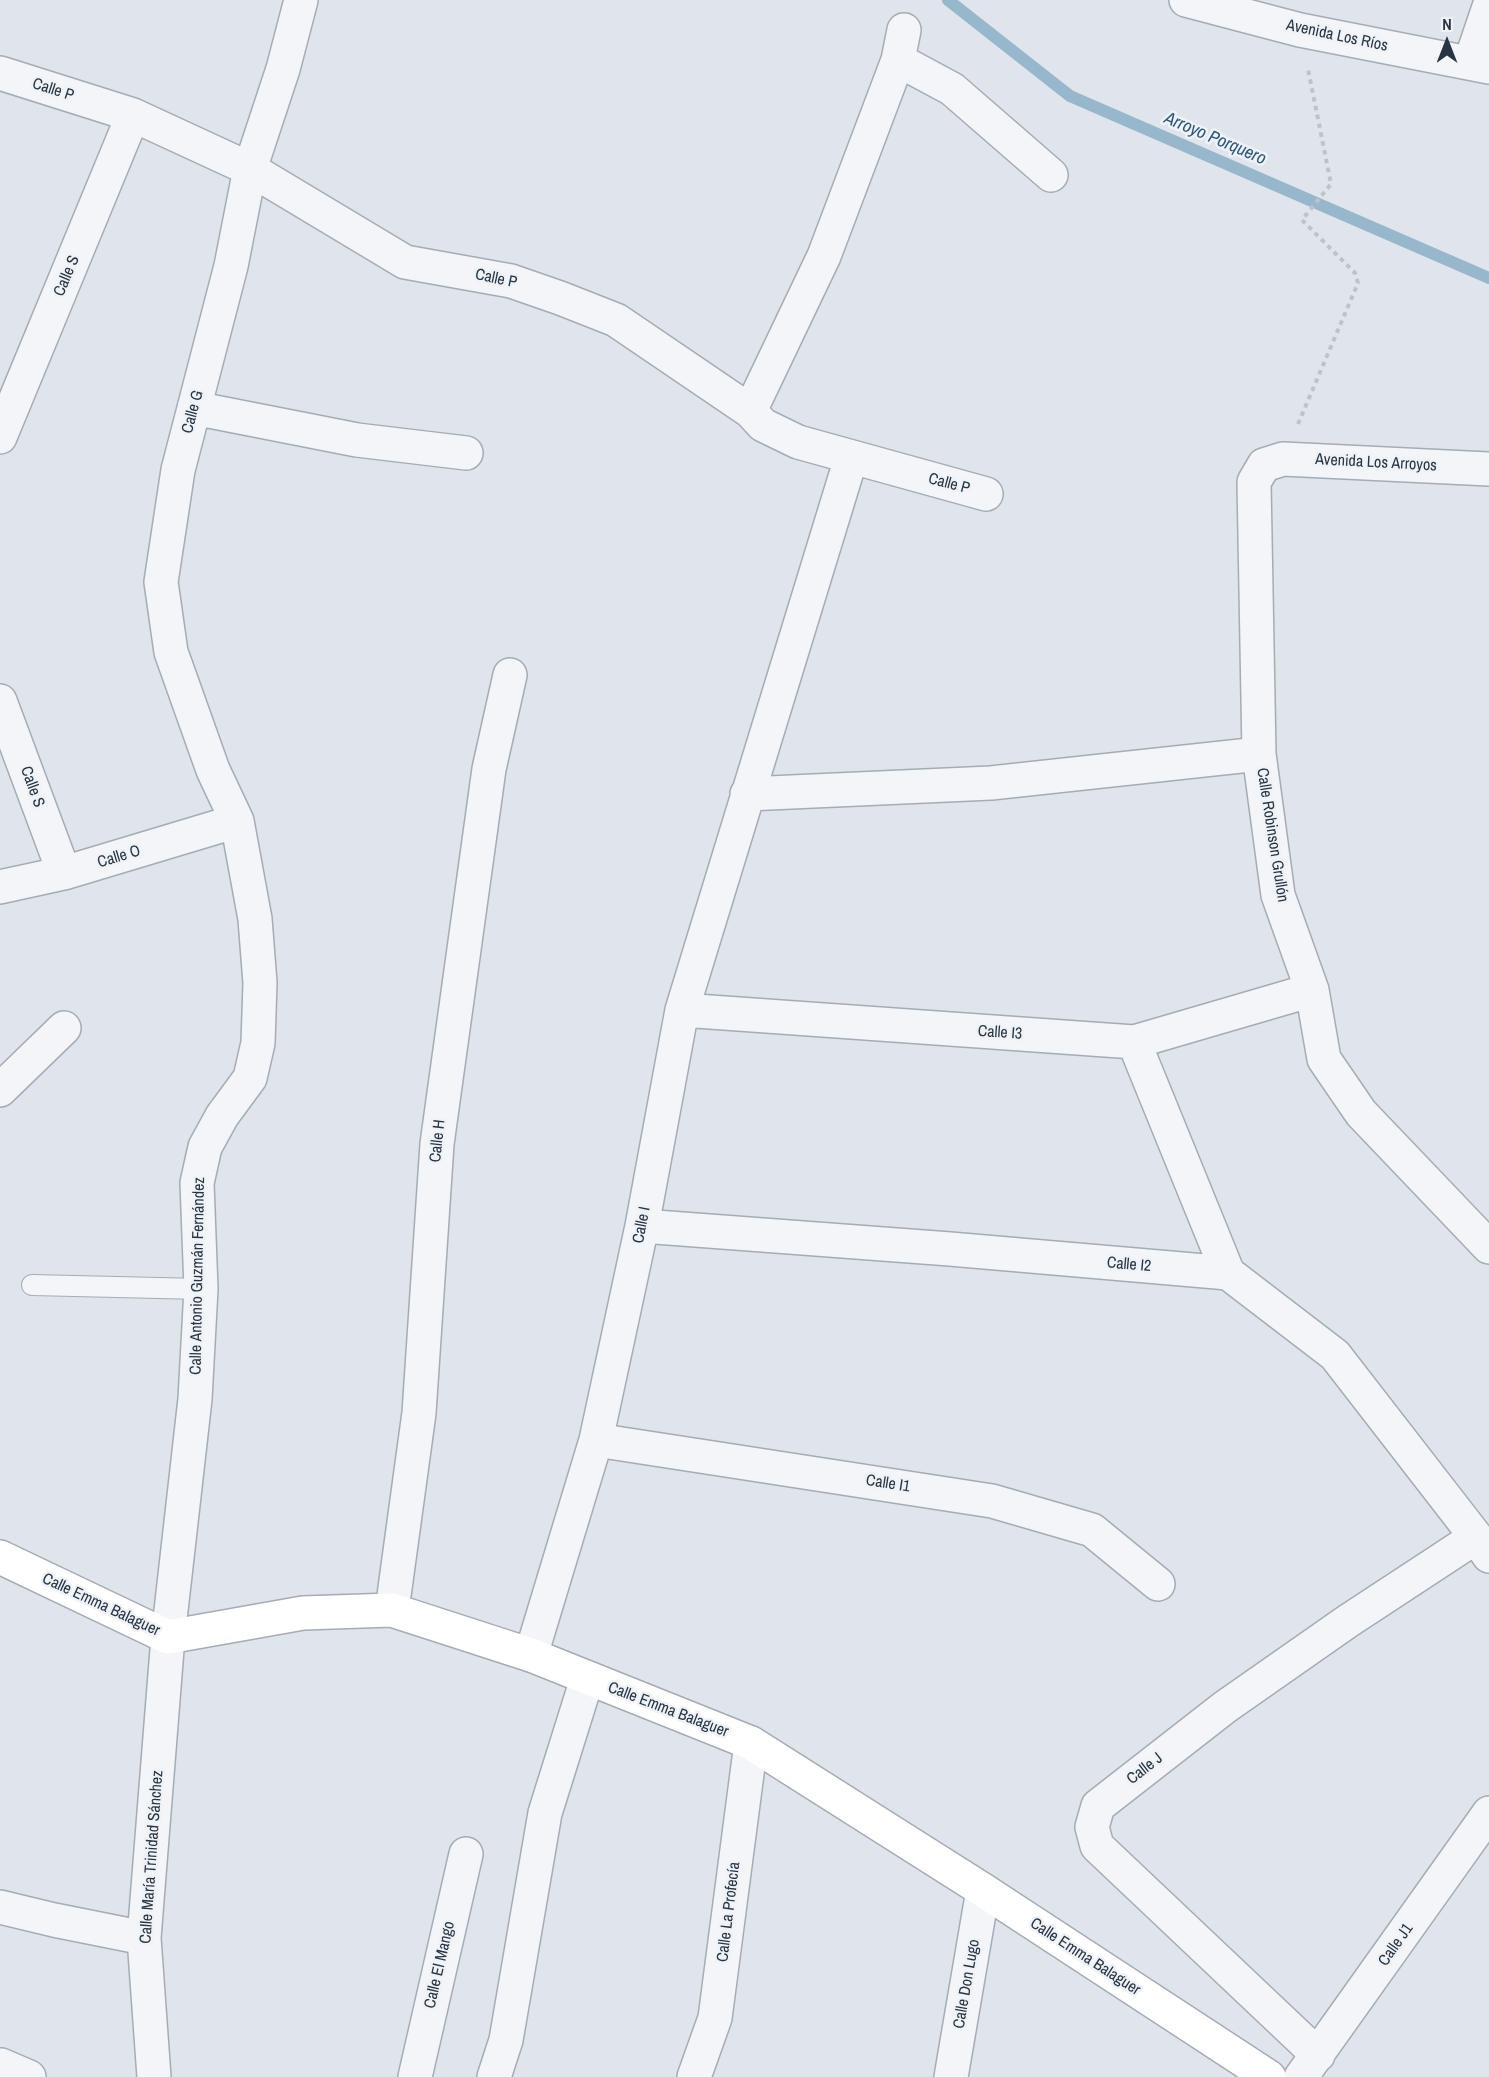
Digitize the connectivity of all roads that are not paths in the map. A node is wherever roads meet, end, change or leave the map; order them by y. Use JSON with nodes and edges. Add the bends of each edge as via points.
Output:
{"nodes":[{"id":1,"x":301,"y":0,"type":"edge"},
{"id":2,"x":1186,"y":0,"type":"edge"},
{"id":3,"x":1224,"y":4,"type":"edge"},
{"id":4,"x":1489,"y":7,"type":"edge"},
{"id":5,"x":1479,"y":65,"type":"edge"},
{"id":6,"x":0,"y":73,"type":"edge"},
{"id":7,"x":133,"y":115,"type":"junction"},
{"id":8,"x":250,"y":169,"type":"junction"},
{"id":9,"x":1051,"y":175,"type":"dead end"},
{"id":10,"x":194,"y":408,"type":"junction"},
{"id":11,"x":750,"y":411,"type":"junction"},
{"id":12,"x":0,"y":437,"type":"edge"},
{"id":13,"x":466,"y":453,"type":"dead end"},
{"id":14,"x":851,"y":458,"type":"junction"},
{"id":15,"x":1274,"y":462,"type":"joint"},
{"id":16,"x":1489,"y":469,"type":"edge"},
{"id":17,"x":986,"y":494,"type":"dead end"},
{"id":18,"x":510,"y":675,"type":"dead end"},
{"id":19,"x":0,"y":701,"type":"edge"},
{"id":20,"x":1259,"y":754,"type":"junction"},
{"id":21,"x":747,"y":794,"type":"junction"},
{"id":22,"x":237,"y":821,"type":"junction"},
{"id":23,"x":64,"y":873,"type":"junction"},
{"id":24,"x":0,"y":887,"type":"edge"},
{"id":25,"x":1312,"y":990,"type":"junction"},
{"id":26,"x":682,"y":1010,"type":"junction"},
{"id":27,"x":64,"y":1028,"type":"dead end"},
{"id":28,"x":1134,"y":1042,"type":"junction"},
{"id":29,"x":0,"y":1089,"type":"edge"},
{"id":30,"x":642,"y":1226,"type":"junction"},
{"id":31,"x":1489,"y":1246,"type":"edge"},
{"id":32,"x":1228,"y":1273,"type":"junction"},
{"id":33,"x":32,"y":1285,"type":"dead end"},
{"id":34,"x":201,"y":1289,"type":"junction"},
{"id":35,"x":596,"y":1440,"type":"junction"},
{"id":36,"x":1483,"y":1546,"type":"edge"},
{"id":37,"x":0,"y":1557,"type":"edge"},
{"id":38,"x":1158,"y":1584,"type":"dead end"},
{"id":39,"x":392,"y":1610,"type":"junction"},
{"id":40,"x":168,"y":1637,"type":"junction"},
{"id":41,"x":531,"y":1655,"type":"junction"},
{"id":42,"x":587,"y":1678,"type":"junction"},
{"id":43,"x":751,"y":1743,"type":"junction"},
{"id":44,"x":1489,"y":1813,"type":"edge"},
{"id":45,"x":466,"y":1854,"type":"dead end"},
{"id":46,"x":983,"y":1890,"type":"junction"},
{"id":47,"x":0,"y":1907,"type":"edge"},
{"id":48,"x":144,"y":1938,"type":"junction"},
{"id":49,"x":1310,"y":2066,"type":"edge"},
{"id":50,"x":0,"y":2067,"type":"edge"},
{"id":51,"x":1261,"y":2074,"type":"edge"},
{"id":52,"x":29,"y":2077,"type":"edge"},
{"id":53,"x":154,"y":2077,"type":"edge"},
{"id":54,"x":415,"y":2077,"type":"edge"},
{"id":55,"x":494,"y":2077,"type":"edge"},
{"id":56,"x":694,"y":2077,"type":"edge"},
{"id":57,"x":951,"y":2077,"type":"edge"}],
"edges":[{"from":1,"to":8,"type":"street","name":"Calle G","via":[[284,69]]},
{"from":2,"to":3,"type":"street","name":"Avenida Los Ríos"},
{"from":3,"to":5,"type":"street","name":"Avenida Los Ríos","via":[[1300,30]]},
{"from":4,"to":5,"type":"street"},
{"from":6,"to":7,"type":"street","name":"Calle P"},
{"from":7,"to":8,"type":"street","name":"Calle P"},
{"from":7,"to":12,"type":"street","name":"Calle S"},
{"from":8,"to":10,"type":"street","name":"Calle G","via":[[231,266]]},
{"from":8,"to":11,"type":"street","name":"Calle P","via":[[405,262],[511,281],[616,320]]},
{"from":9,"to":11,"type":"street","via":[[901,45],[824,256]]},
{"from":10,"to":13,"type":"street","via":[[357,440]]},
{"from":10,"to":22,"type":"street","name":"Calle G","via":[[178,470],[161,582],[171,652],[213,771]]},
{"from":11,"to":14,"type":"street","name":"Calle P","via":[[763,425],[798,442]]},
{"from":14,"to":17,"type":"street","name":"Calle P"},
{"from":14,"to":21,"type":"street","name":"Calle I"},
{"from":15,"to":16,"type":"street","name":"Avenida Los Arroyos"},
{"from":15,"to":20,"type":"street","name":"Calle Robinson Grullón","via":[[1254,482]]},
{"from":18,"to":39,"type":"street","name":"Calle H","via":[[489,769],[437,1144],[419,1413]]},
{"from":19,"to":23,"type":"street","name":"Calle S"},
{"from":20,"to":21,"type":"street","via":[[991,783]]},
{"from":20,"to":25,"type":"street","name":"Calle Robinson Grullón","via":[[1278,895]]},
{"from":21,"to":26,"type":"street","name":"Calle I"},
{"from":22,"to":23,"type":"street","name":"Calle O"},
{"from":22,"to":34,"type":"street","name":"Calle Antonio Guzmán Fernández","via":[[255,920],[260,983],[258,1043],[250,1078],[205,1147],[197,1183]]},
{"from":23,"to":24,"type":"street","name":"Calle O"},
{"from":25,"to":28,"type":"street","name":"Calle I3"},
{"from":25,"to":31,"type":"street","name":"Calle Robinson Grullón","via":[[1324,1059],[1361,1113]]},
{"from":26,"to":28,"type":"street","name":"Calle I3"},
{"from":26,"to":30,"type":"street","name":"Calle I"},
{"from":27,"to":29,"type":"street"},
{"from":28,"to":32,"type":"street"},
{"from":30,"to":32,"type":"street","name":"Calle I2"},
{"from":30,"to":35,"type":"street","name":"Calle I"},
{"from":32,"to":36,"type":"street","via":[[1335,1355]]},
{"from":33,"to":34,"type":"lane"},
{"from":34,"to":40,"type":"street","name":"Calle Antonio Guzmán Fernández","via":[[195,1399]]},
{"from":35,"to":38,"type":"street","name":"Calle I1","via":[[992,1501],[1092,1530]]},
{"from":35,"to":41,"type":"street","name":"Calle I"},
{"from":36,"to":49,"type":"street","name":"Calle J","via":[[1348,1621],[1225,1707],[1098,1806],[1092,1827],[1097,1846]]},
{"from":37,"to":40,"type":"street","name":"Calle Emma Balaguer"},
{"from":39,"to":40,"type":"street","name":"Calle Emma Balaguer","via":[[303,1613]]},
{"from":39,"to":41,"type":"street","name":"Calle Emma Balaguer"},
{"from":40,"to":48,"type":"street","name":"Calle María Trinidad Sánchez"},
{"from":41,"to":42,"type":"street","name":"Calle Emma Balaguer"},
{"from":42,"to":43,"type":"street","name":"Calle Emma Balaguer"},
{"from":42,"to":55,"type":"street","via":[[545,1813],[506,2040]]},
{"from":43,"to":46,"type":"street","name":"Calle Emma Balaguer"},
{"from":43,"to":56,"type":"street","name":"Calle La Profecía","via":[[715,2018]]},
{"from":44,"to":49,"type":"street","name":"Calle J1"},
{"from":45,"to":54,"type":"street","name":"Calle El Mango"},
{"from":46,"to":51,"type":"street","name":"Calle Emma Balaguer"},
{"from":46,"to":57,"type":"street","name":"Calle Don Lugo"},
{"from":47,"to":48,"type":"street"},
{"from":48,"to":53,"type":"street","name":"Calle María Trinidad Sánchez"},
{"from":50,"to":52,"type":"street"}]}
